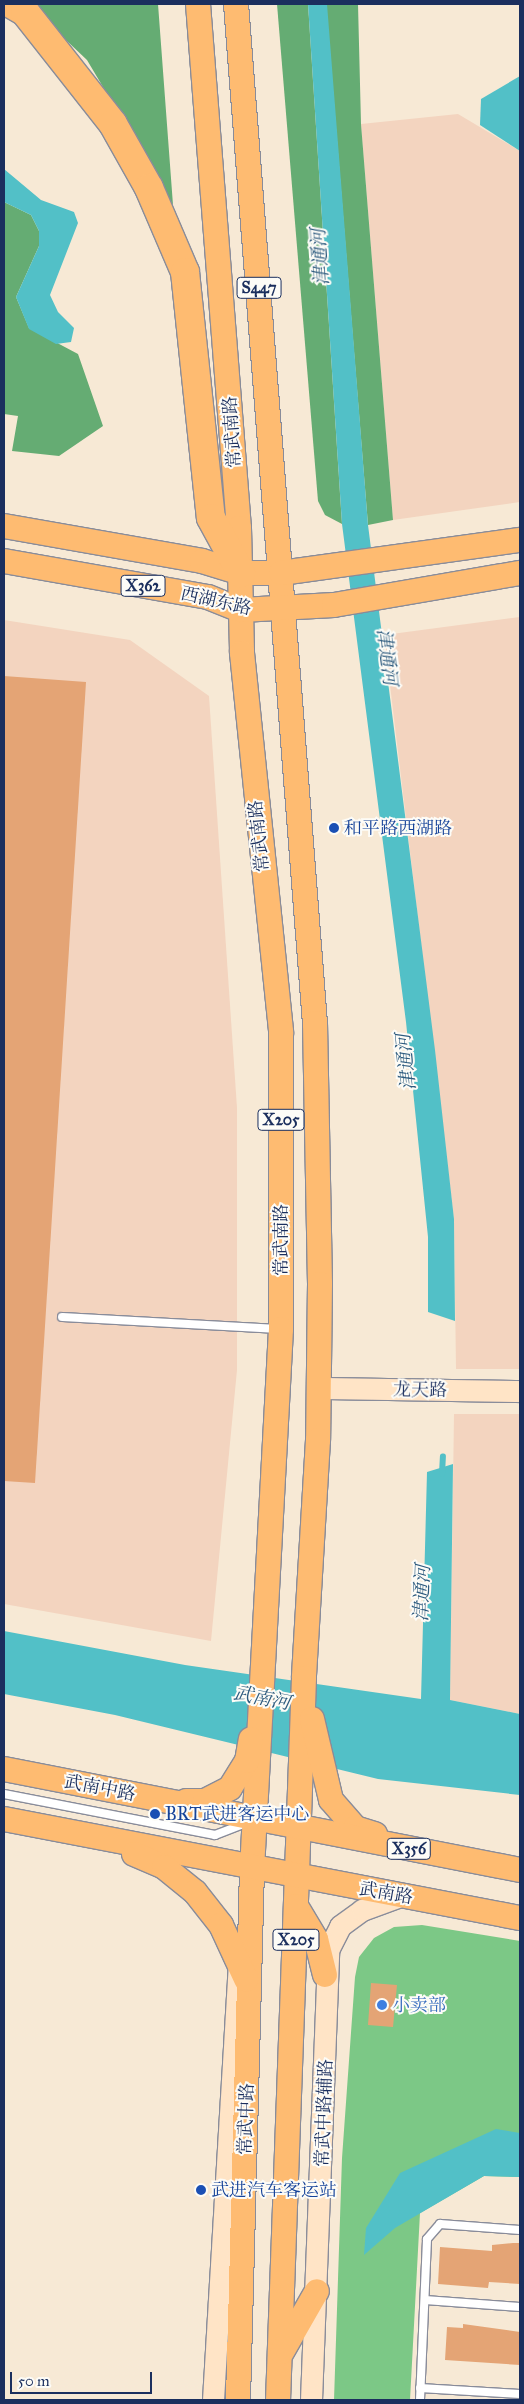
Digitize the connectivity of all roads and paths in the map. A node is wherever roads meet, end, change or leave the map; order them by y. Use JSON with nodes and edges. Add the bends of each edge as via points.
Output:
{"nodes":[{"id":1,"x":11,"y":4,"type":"edge"},
{"id":2,"x":198,"y":4,"type":"edge"},
{"id":3,"x":236,"y":4,"type":"edge"},
{"id":4,"x":4,"y":526,"type":"edge"},
{"id":5,"x":520,"y":540,"type":"edge"},
{"id":6,"x":4,"y":561,"type":"edge"},
{"id":7,"x":241,"y":573,"type":"junction"},
{"id":8,"x":281,"y":573,"type":"junction"},
{"id":9,"x":520,"y":573,"type":"edge"},
{"id":10,"x":241,"y":610,"type":"junction"},
{"id":11,"x":281,"y":611,"type":"junction"},
{"id":12,"x":62,"y":1317,"type":"dead end"},
{"id":13,"x":281,"y":1329,"type":"junction"},
{"id":14,"x":320,"y":1388,"type":"junction"},
{"id":15,"x":520,"y":1391,"type":"edge"},
{"id":16,"x":253,"y":1763,"type":"junction"},
{"id":17,"x":4,"y":1769,"type":"edge"},
{"id":18,"x":312,"y":1775,"type":"junction"},
{"id":19,"x":4,"y":1794,"type":"edge"},
{"id":20,"x":169,"y":1802,"type":"junction"},
{"id":21,"x":4,"y":1818,"type":"edge"},
{"id":22,"x":256,"y":1819,"type":"junction"},
{"id":23,"x":298,"y":1827,"type":"junction"},
{"id":24,"x":92,"y":1836,"type":"junction"},
{"id":25,"x":430,"y":1853,"type":"junction"},
{"id":26,"x":252,"y":1869,"type":"junction"},
{"id":27,"x":520,"y":1870,"type":"edge"},
{"id":28,"x":297,"y":1877,"type":"junction"},
{"id":29,"x":400,"y":1896,"type":"junction"},
{"id":30,"x":296,"y":1906,"type":"junction"},
{"id":31,"x":520,"y":1918,"type":"edge"},
{"id":32,"x":239,"y":1958,"type":"junction"},
{"id":33,"x":325,"y":1975,"type":"junction"},
{"id":34,"x":251,"y":1992,"type":"junction"},
{"id":35,"x":520,"y":2230,"type":"edge"},
{"id":36,"x":317,"y":2291,"type":"junction"},
{"id":37,"x":424,"y":2300,"type":"junction"},
{"id":38,"x":520,"y":2307,"type":"edge"},
{"id":39,"x":280,"y":2356,"type":"junction"},
{"id":40,"x":420,"y":2388,"type":"junction"},
{"id":41,"x":520,"y":2394,"type":"edge"},
{"id":42,"x":213,"y":2400,"type":"edge"},
{"id":43,"x":238,"y":2400,"type":"edge"},
{"id":44,"x":278,"y":2400,"type":"edge"},
{"id":45,"x":312,"y":2400,"type":"edge"},
{"id":46,"x":420,"y":2400,"type":"edge"}],
"edges":[{"from":1,"to":7,"type":"highway","via":[[25,12],[113,124],[149,188],[185,272],[211,518]]},
{"from":2,"to":7,"type":"main road","name":"常武南路","number":"S447"},
{"from":3,"to":8,"type":"main road","number":"S447"},
{"from":4,"to":7,"type":"main road","name":"西湖东路","number":"X362","via":[[202,561]]},
{"from":5,"to":8,"type":"main road","number":"X362"},
{"from":6,"to":10,"type":"main road","name":"西湖东路","number":"X362","via":[[208,597]]},
{"from":7,"to":8,"type":"main road","number":"X362"},
{"from":7,"to":10,"type":"main road","name":"常武南路","number":"X205"},
{"from":8,"to":11,"type":"main road","number":"X205"},
{"from":9,"to":11,"type":"main road","number":"X362"},
{"from":10,"to":11,"type":"main road","name":"西湖东路","number":"X362"},
{"from":10,"to":13,"type":"main road","name":"常武南路","number":"X205","via":[[281,1032]]},
{"from":11,"to":14,"type":"main road","number":"X205","via":[[315,1023]]},
{"from":12,"to":13,"type":"lane"},
{"from":13,"to":16,"type":"main road","name":"常武南路","number":"X205","via":[[263,1668]]},
{"from":14,"to":15,"type":"street","name":"龙天路"},
{"from":14,"to":18,"type":"main road","number":"X205","via":[[304,1678]]},
{"from":16,"to":20,"type":"main road","via":[[230,1788],[205,1800]]},
{"from":16,"to":22,"type":"main road","number":"X205"},
{"from":17,"to":20,"type":"main road","name":"武南中路","number":"X356"},
{"from":18,"to":23,"type":"main road","number":"X205"},
{"from":18,"to":25,"type":"main road","via":[[355,1828]]},
{"from":19,"to":22,"type":"lane","via":[[215,1835]]},
{"from":20,"to":22,"type":"main road","name":"武南中路","number":"X356"},
{"from":21,"to":24,"type":"main road"},
{"from":22,"to":23,"type":"main road","number":"X356"},
{"from":22,"to":26,"type":"main road","number":"X205"},
{"from":23,"to":25,"type":"main road","number":"X356"},
{"from":23,"to":28,"type":"main road","number":"X205"},
{"from":24,"to":26,"type":"main road"},
{"from":24,"to":32,"type":"main road","via":[[164,1868],[195,1892]]},
{"from":25,"to":27,"type":"main road","number":"X356"},
{"from":26,"to":28,"type":"main road","name":"武南路"},
{"from":26,"to":32,"type":"street"},
{"from":26,"to":34,"type":"main road","name":"常武中路","number":"X205"},
{"from":28,"to":29,"type":"main road","name":"武南路"},
{"from":28,"to":30,"type":"main road","number":"X205"},
{"from":29,"to":31,"type":"main road","name":"武南路"},
{"from":29,"to":33,"type":"street","name":"常武中路辅路","via":[[362,1910],[340,1926],[328,1950]]},
{"from":30,"to":33,"type":"main road","via":[[316,1939]]},
{"from":30,"to":39,"type":"main road","number":"X205"},
{"from":32,"to":34,"type":"main road"},
{"from":32,"to":42,"type":"street"},
{"from":33,"to":36,"type":"street","name":"常武中路辅路","via":[[328,2018]]},
{"from":34,"to":43,"type":"main road","name":"常武中路","number":"X205"},
{"from":35,"to":37,"type":"lane","via":[[440,2224],[428,2239]]},
{"from":36,"to":39,"type":"main road"},
{"from":36,"to":45,"type":"street","name":"常武中路辅路"},
{"from":37,"to":38,"type":"lane"},
{"from":37,"to":40,"type":"lane"},
{"from":39,"to":44,"type":"main road","number":"X205"},
{"from":40,"to":41,"type":"lane"},
{"from":40,"to":46,"type":"lane"}]}
